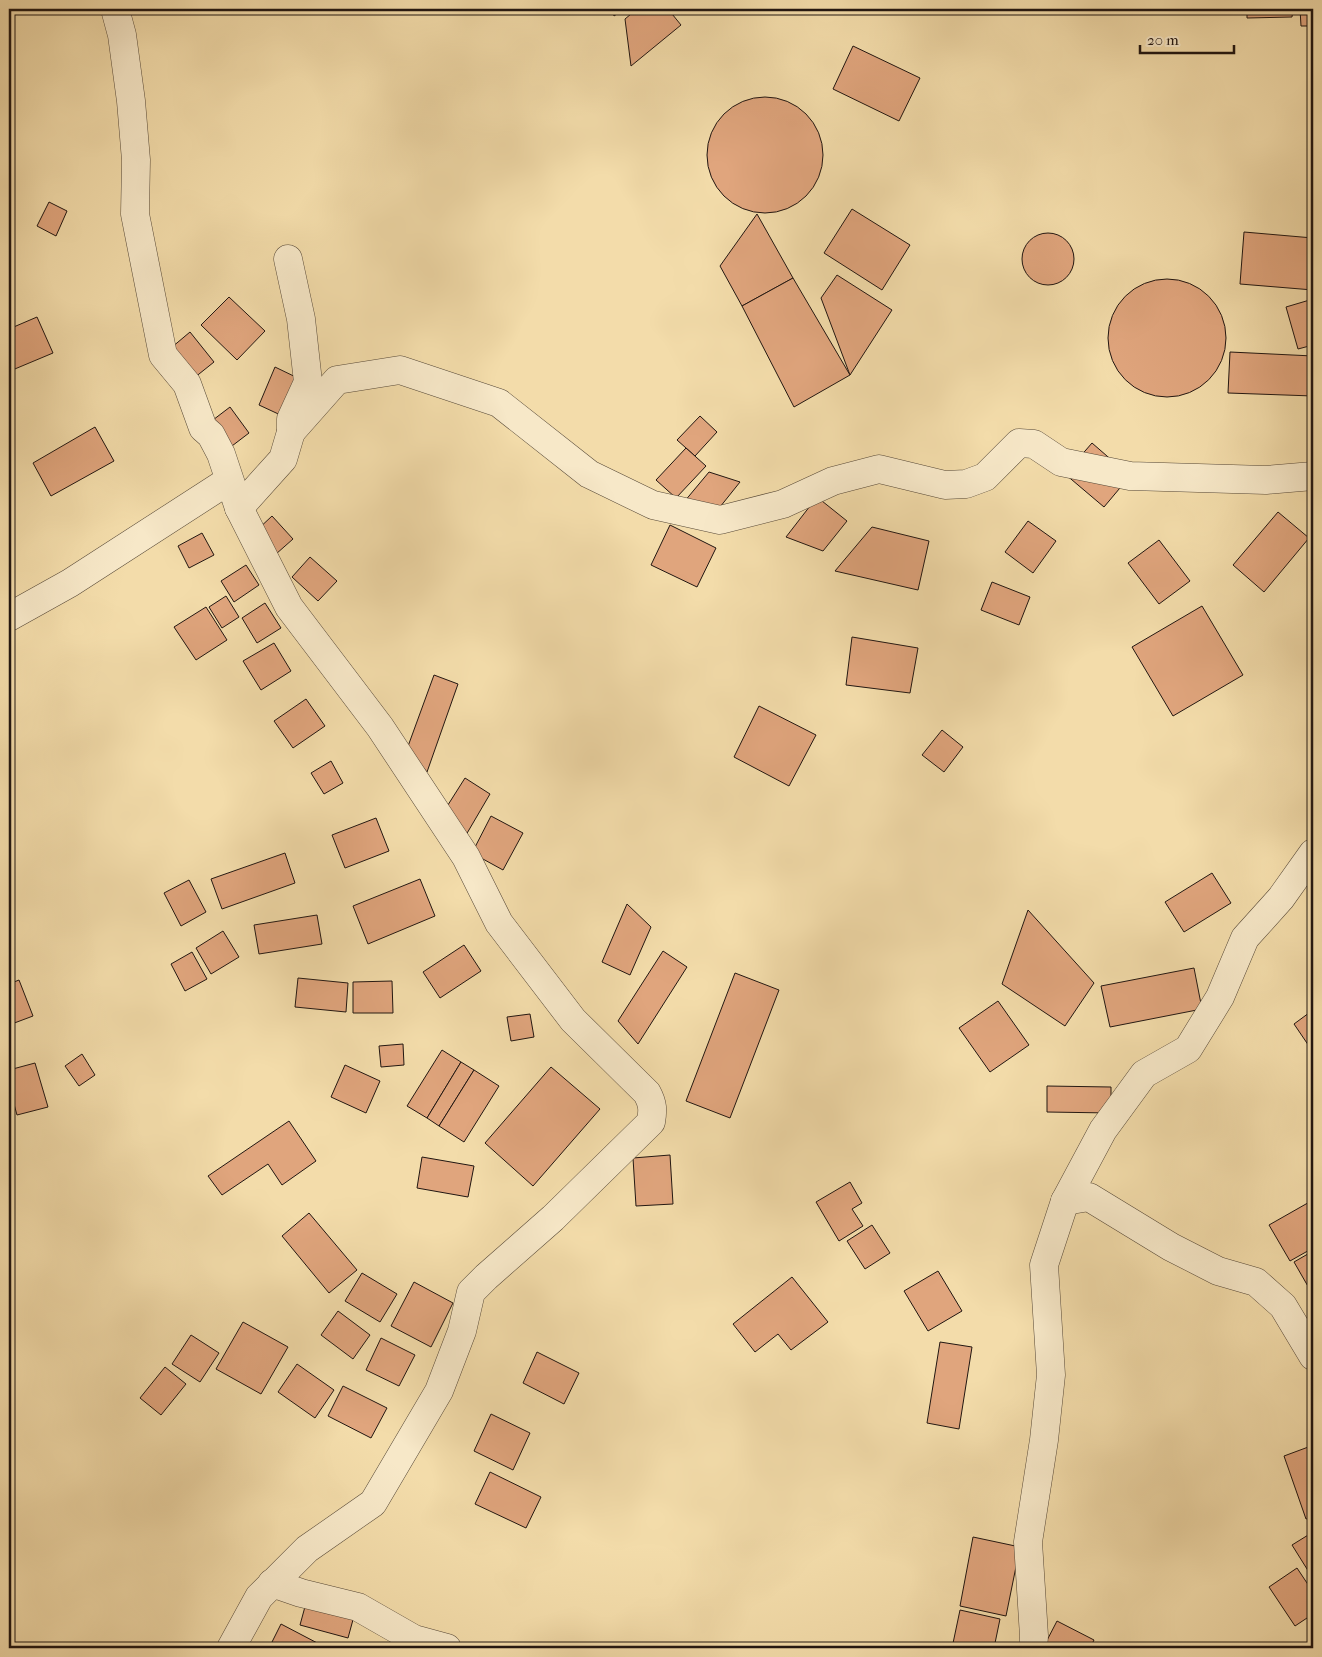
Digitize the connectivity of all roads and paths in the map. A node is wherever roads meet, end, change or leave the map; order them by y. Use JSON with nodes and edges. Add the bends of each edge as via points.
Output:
{"nodes":[{"id":1,"x":115,"y":9,"type":"edge"},
{"id":2,"x":288,"y":259,"type":"dead end"},
{"id":3,"x":291,"y":432,"type":"junction"},
{"id":4,"x":1313,"y":476,"type":"edge"},
{"id":5,"x":228,"y":481,"type":"junction"},
{"id":6,"x":239,"y":508,"type":"junction"},
{"id":7,"x":9,"y":617,"type":"edge"},
{"id":8,"x":1313,"y":853,"type":"edge"},
{"id":9,"x":1065,"y":1201,"type":"junction"},
{"id":10,"x":1313,"y":1356,"type":"edge"},
{"id":11,"x":272,"y":1583,"type":"junction"},
{"id":12,"x":232,"y":1648,"type":"edge"},
{"id":13,"x":448,"y":1648,"type":"edge"},
{"id":14,"x":1032,"y":1648,"type":"edge"}],
"edges":[{"from":1,"to":5,"type":"street","via":[[131,101],[136,160],[135,214],[163,355],[187,384],[203,428],[211,435],[221,454]]},
{"from":2,"to":3,"type":"street","via":[[308,382],[291,419]]},
{"from":3,"to":4,"type":"street","via":[[337,380],[400,370],[499,403],[589,474],[653,505],[720,520],[783,504],[833,481],[880,469],[945,485],[966,484],[986,476],[1020,443],[1027,442],[1061,462],[1130,476],[1266,480]]},
{"from":3,"to":6,"type":"street","via":[[283,459]]},
{"from":5,"to":6,"type":"street"},
{"from":5,"to":7,"type":"street","via":[[70,583]]},
{"from":6,"to":11,"type":"street","via":[[289,607],[391,744],[466,857],[499,923],[573,1020],[647,1093],[653,1112],[651,1122],[570,1202],[471,1292],[462,1331],[439,1391],[373,1503],[308,1549]]},
{"from":8,"to":9,"type":"street","via":[[1281,898],[1245,938],[1220,997],[1188,1049],[1144,1074],[1103,1130]]},
{"from":9,"to":10,"type":"street","via":[[1090,1197],[1218,1271],[1256,1282],[1283,1306]]},
{"from":9,"to":14,"type":"street","via":[[1044,1265],[1051,1375],[1028,1542]]},
{"from":11,"to":12,"type":"street","via":[[259,1597]]},
{"from":11,"to":13,"type":"street","via":[[358,1607],[414,1639]]}]}
